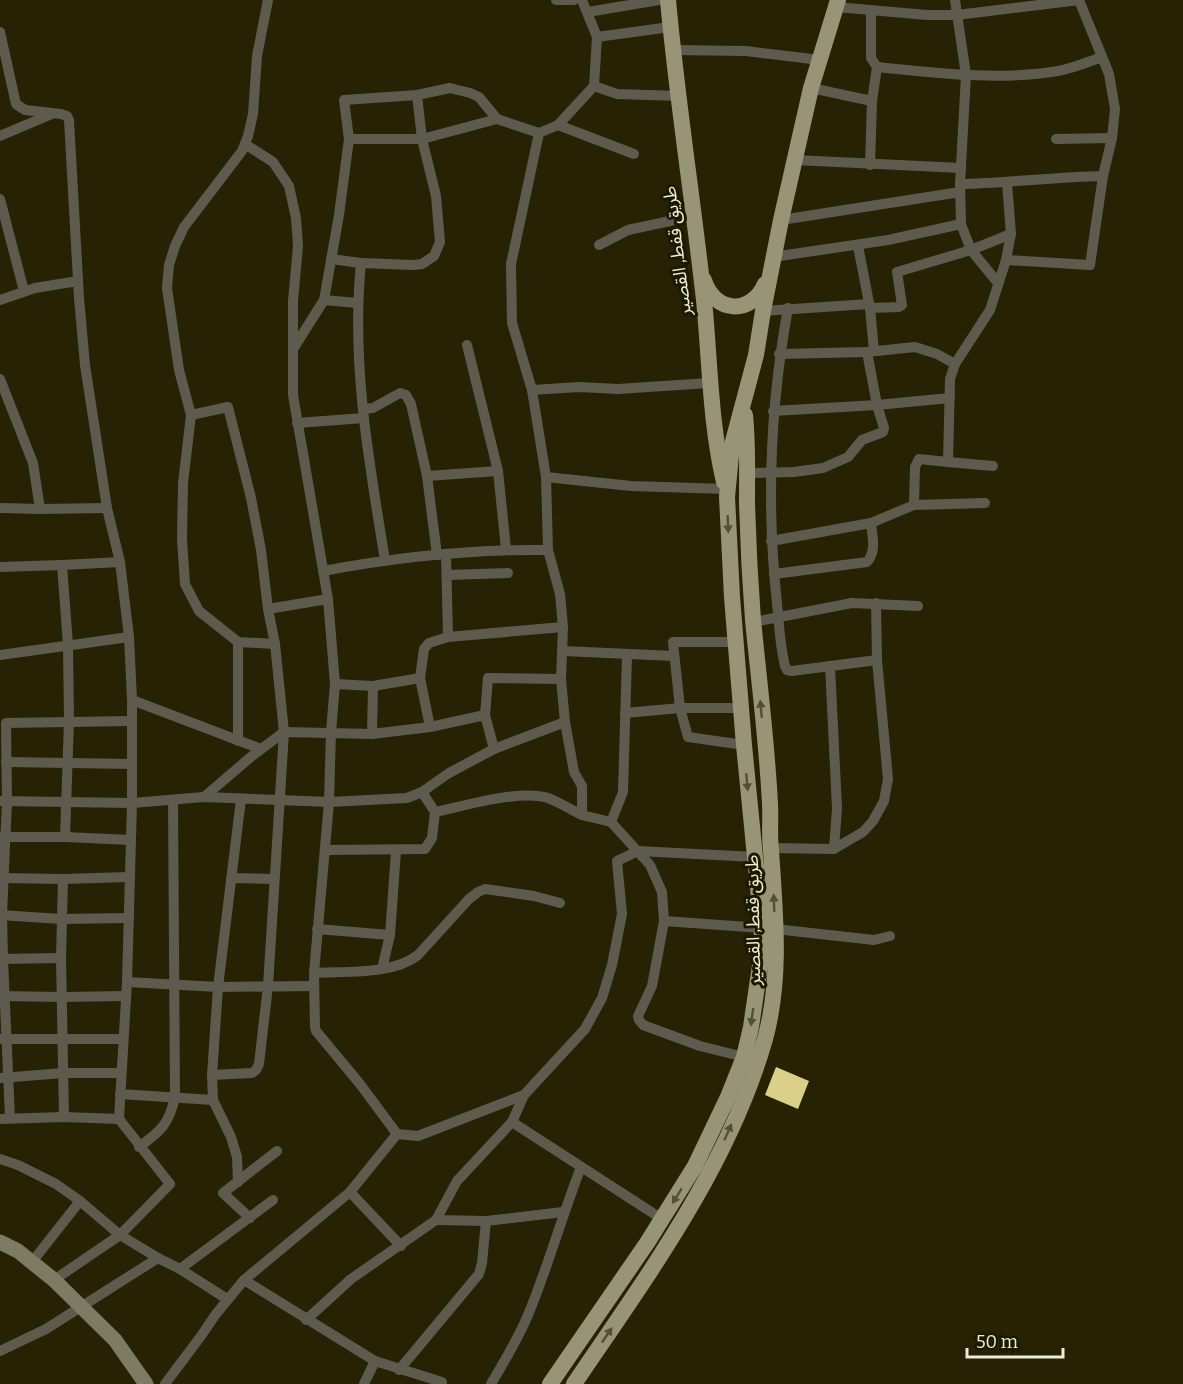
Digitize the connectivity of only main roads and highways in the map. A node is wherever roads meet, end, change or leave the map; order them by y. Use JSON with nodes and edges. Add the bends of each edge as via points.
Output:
{"nodes":[{"id":1,"x":668,"y":0,"type":"edge"},
{"id":2,"x":837,"y":3,"type":"edge"},
{"id":3,"x":772,"y":263,"type":"junction"},
{"id":4,"x":699,"y":265,"type":"junction"},
{"id":5,"x":744,"y":405,"type":"junction"},
{"id":6,"x":726,"y":493,"type":"junction"},
{"id":7,"x":769,"y":928,"type":"junction"},
{"id":8,"x":627,"y":1273,"type":"junction"},
{"id":9,"x":642,"y":1283,"type":"junction"},
{"id":10,"x":550,"y":1384,"type":"edge"},
{"id":11,"x":574,"y":1384,"type":"edge"}],
"edges":[{"from":1,"to":4,"type":"main road","name":"طريق قفط, القصير"},
{"from":2,"to":3,"type":"main road","name":"طريق قفط, القصير","via":[[811,88]]},
{"from":3,"to":4,"type":"main road","via":[[763,288],[744,306],[717,301],[707,290]]},
{"from":3,"to":5,"type":"main road","name":"طريق قفط, القصير"},
{"from":4,"to":6,"type":"main road","name":"طريق قفط, القصير","via":[[717,451]]},
{"from":5,"to":6,"type":"main road","name":"طريق قفط, القصير","via":[[732,445]]},
{"from":7,"to":5,"type":"main road","name":"طريق قفط, القصير","one_way":true,"via":[[770,804],[754,622]]},
{"from":6,"to":7,"type":"main road","name":"طريق قفط, القصير","one_way":true,"via":[[755,857]]},
{"from":7,"to":8,"type":"main road","name":"طريق قفط, القصير","one_way":true,"via":[[744,1057],[728,1098],[695,1166]]},
{"from":9,"to":7,"type":"main road","name":"طريق قفط, القصير","one_way":true,"via":[[708,1174],[757,1062],[775,991]]},
{"from":8,"to":9,"type":"main road"},
{"from":8,"to":10,"type":"main road","name":"طريق قفط, القصير"},
{"from":11,"to":9,"type":"main road","name":"طريق قفط, القصير","one_way":true}]}
